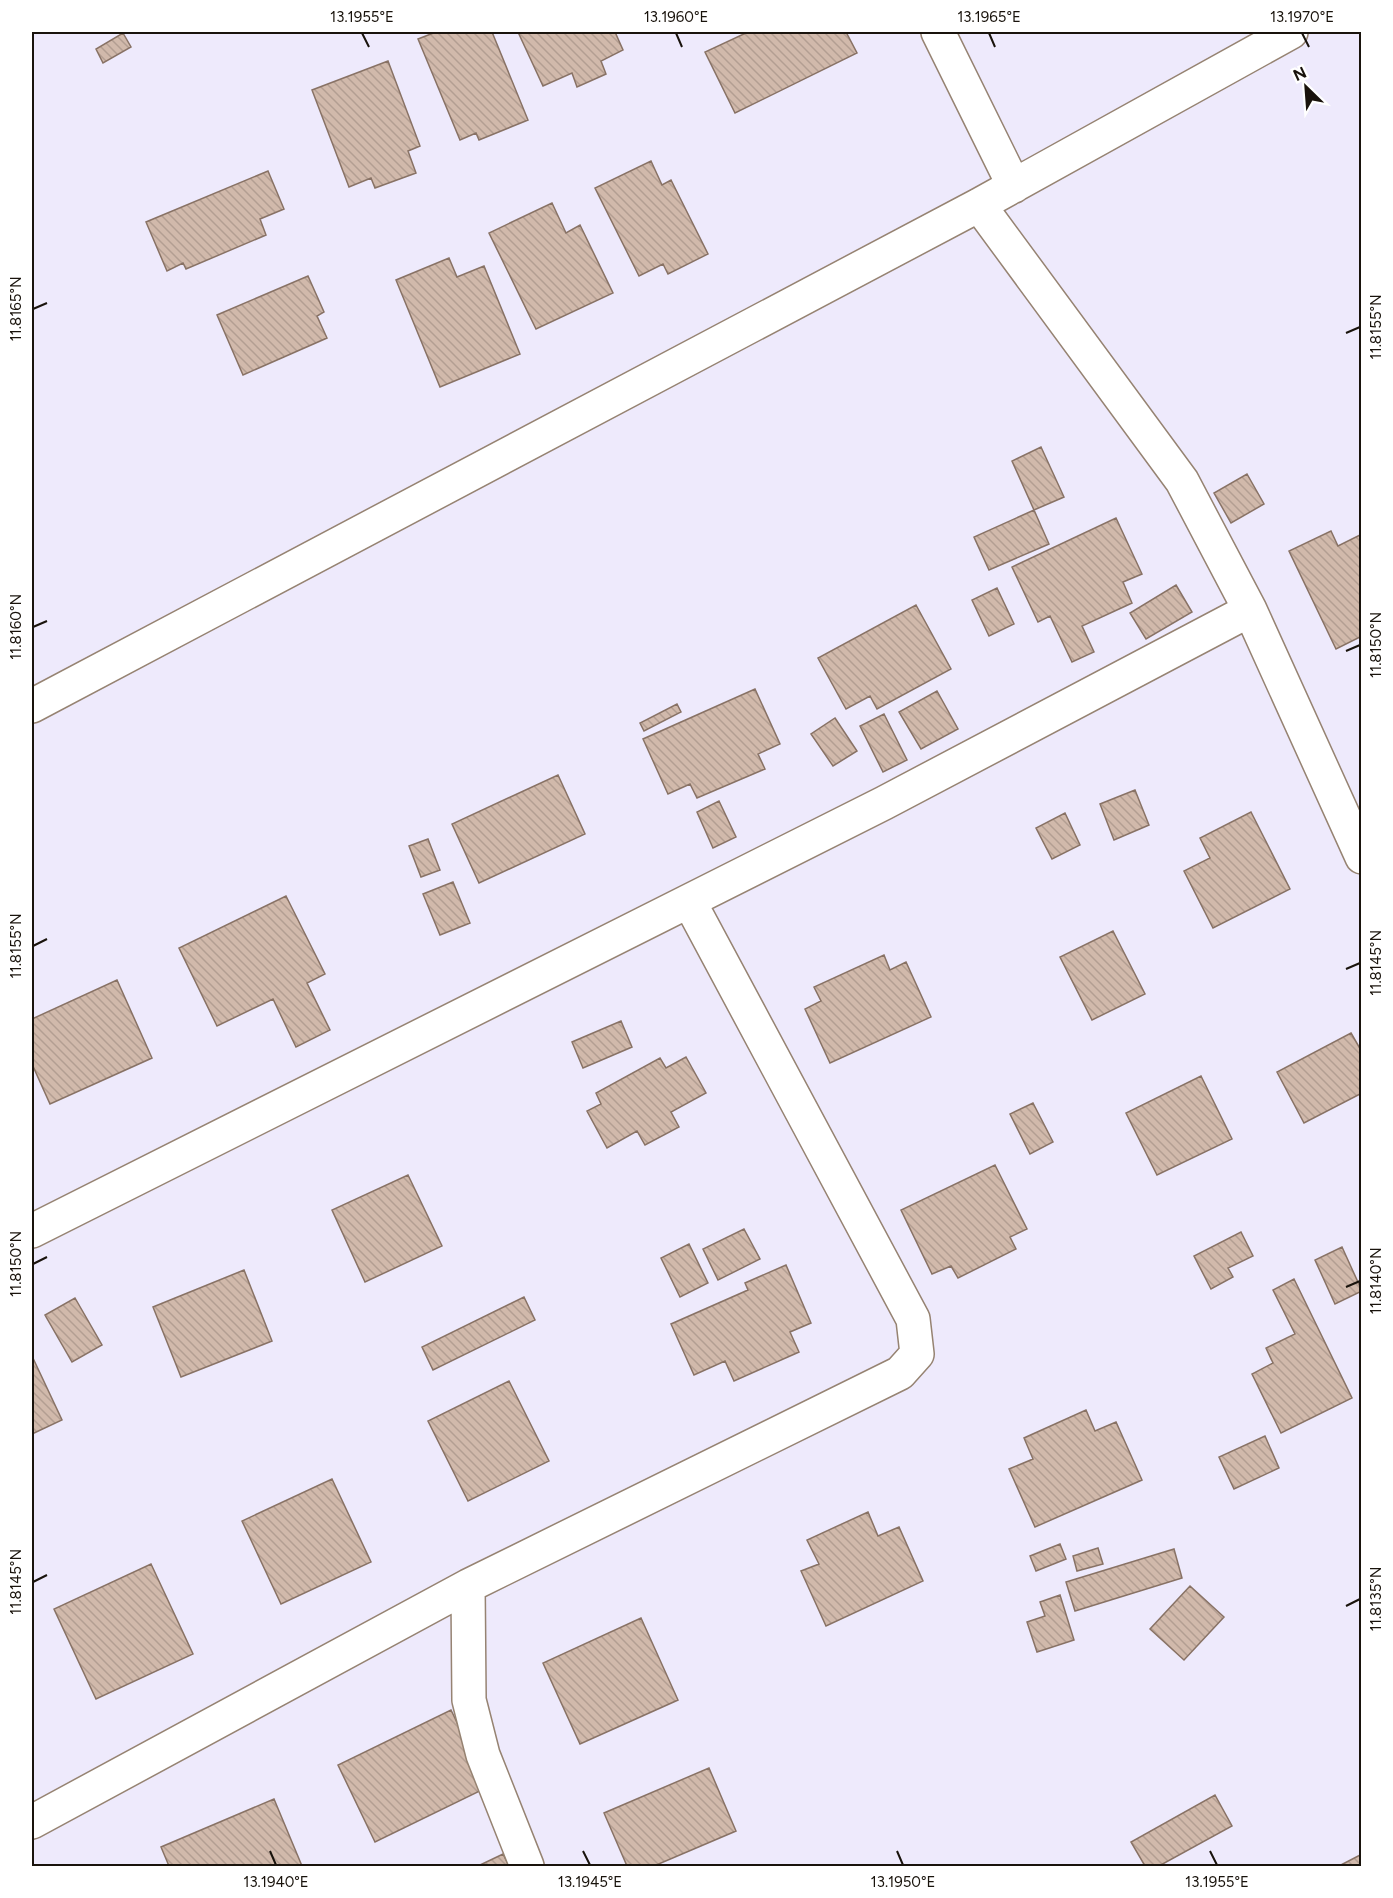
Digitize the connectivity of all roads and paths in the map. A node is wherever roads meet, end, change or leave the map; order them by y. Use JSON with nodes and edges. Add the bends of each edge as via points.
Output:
{"nodes":[{"id":1,"x":938,"y":32,"type":"edge"},
{"id":2,"x":1291,"y":32,"type":"edge"},
{"id":3,"x":1014,"y":186,"type":"junction"},
{"id":4,"x":979,"y":205,"type":"junction"},
{"id":5,"x":1250,"y":610,"type":"junction"},
{"id":6,"x":32,"y":706,"type":"edge"},
{"id":7,"x":1362,"y":857,"type":"edge"},
{"id":8,"x":688,"y":901,"type":"junction"},
{"id":9,"x":32,"y":1231,"type":"edge"},
{"id":10,"x":468,"y":1586,"type":"junction"},
{"id":11,"x":32,"y":1822,"type":"edge"},
{"id":12,"x":527,"y":1866,"type":"edge"}],
"edges":[{"from":1,"to":3,"type":"street"},
{"from":2,"to":3,"type":"street"},
{"from":3,"to":4,"type":"street"},
{"from":4,"to":5,"type":"street","via":[[1182,481]]},
{"from":4,"to":6,"type":"street"},
{"from":5,"to":7,"type":"street"},
{"from":5,"to":8,"type":"street","via":[[884,803]]},
{"from":8,"to":9,"type":"street"},
{"from":8,"to":10,"type":"street","via":[[913,1318],[917,1354],[900,1373]]},
{"from":10,"to":11,"type":"street"},
{"from":10,"to":12,"type":"street","via":[[469,1700],[483,1755]]}]}
